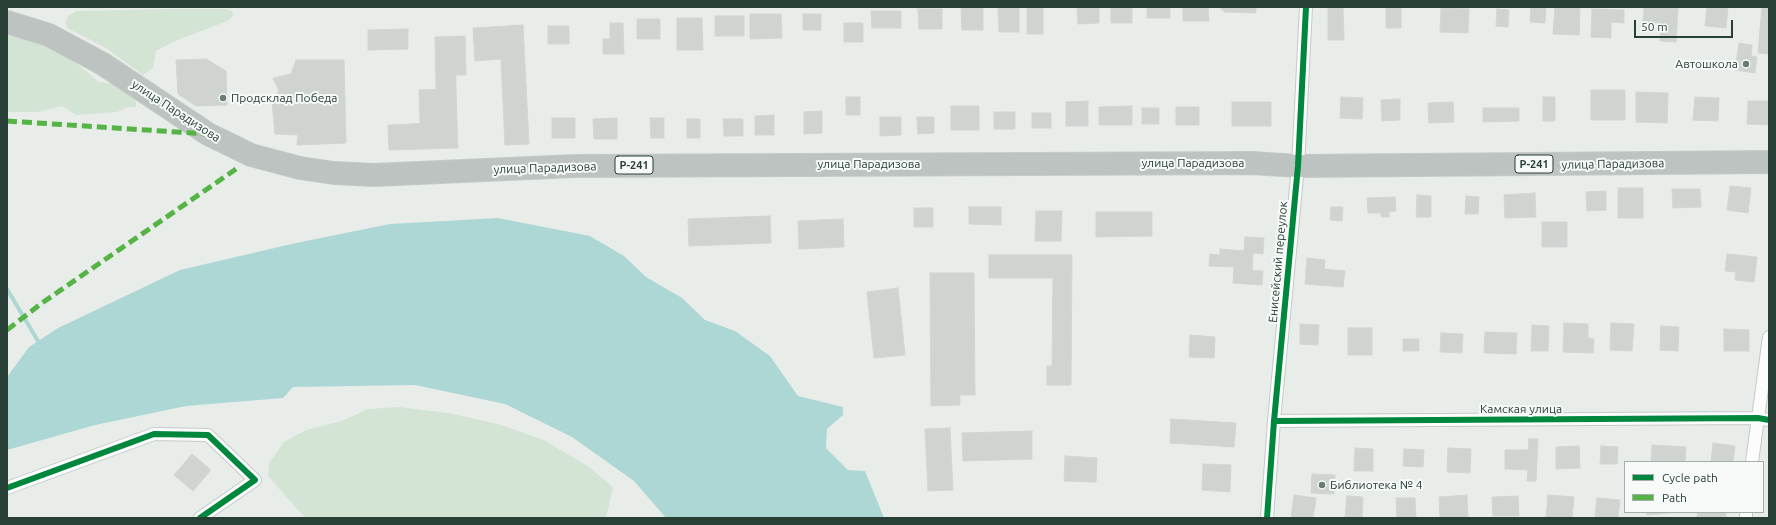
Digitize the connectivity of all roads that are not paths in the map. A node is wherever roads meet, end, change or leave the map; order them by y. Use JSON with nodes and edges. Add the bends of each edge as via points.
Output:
{"nodes":[{"id":1,"x":1306,"y":7,"type":"edge"},
{"id":2,"x":7,"y":22,"type":"edge"},
{"id":3,"x":1769,"y":162,"type":"edge"},
{"id":4,"x":1298,"y":166,"type":"junction"},
{"id":5,"x":1769,"y":337,"type":"edge"},
{"id":6,"x":1763,"y":419,"type":"edge"},
{"id":7,"x":1274,"y":421,"type":"junction"},
{"id":8,"x":1752,"y":461,"type":"edge"},
{"id":9,"x":7,"y":488,"type":"edge"},
{"id":10,"x":200,"y":518,"type":"edge"},
{"id":11,"x":1267,"y":518,"type":"edge"}],
"edges":[{"from":1,"to":4,"type":"street","name":"Енисейский переулок"},
{"from":2,"to":4,"type":"highway","name":"улица Парадизова","number":"Р-241","via":[[49,35],[103,64],[208,134],[251,156],[334,173],[374,175],[576,166],[1236,163]]},
{"from":3,"to":4,"type":"highway","name":"улица Парадизова","number":"Р-241"},
{"from":4,"to":7,"type":"street","name":"Енисейский переулок"},
{"from":5,"to":6,"type":"street"},
{"from":6,"to":7,"type":"street","name":"Камская улица"},
{"from":6,"to":8,"type":"street"},
{"from":7,"to":11,"type":"street","name":"Енисейский переулок"},
{"from":9,"to":10,"type":"street","via":[[154,434],[208,435],[255,480]]}]}
